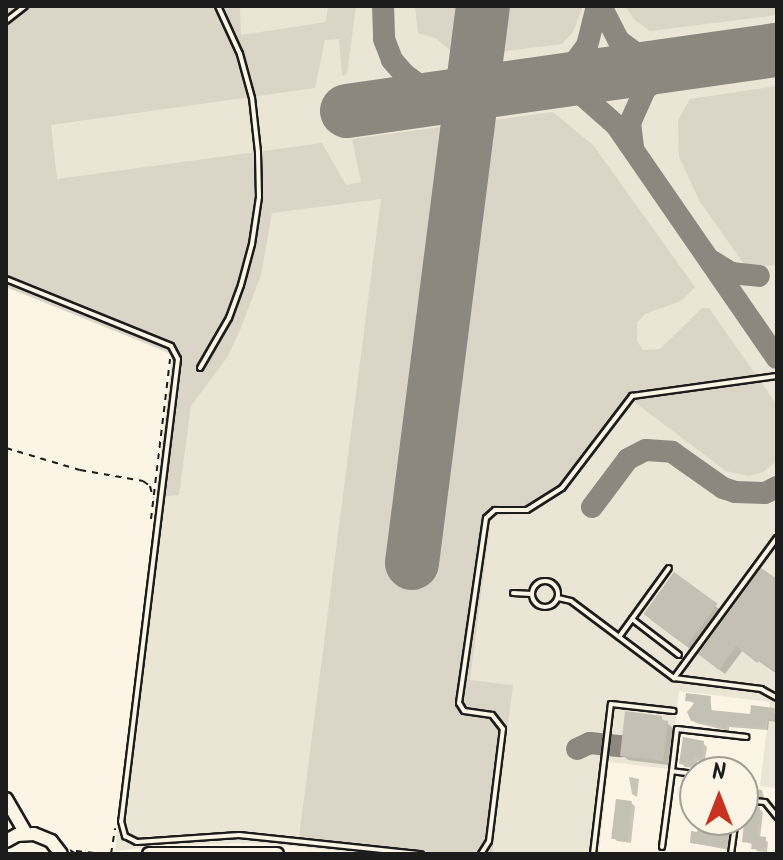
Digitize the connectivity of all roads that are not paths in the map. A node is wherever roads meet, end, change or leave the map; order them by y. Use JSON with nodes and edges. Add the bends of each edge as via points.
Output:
{"nodes":[{"id":1,"x":25,"y":6,"type":"edge"},
{"id":2,"x":218,"y":6,"type":"edge"},
{"id":3,"x":6,"y":21,"type":"edge"},
{"id":4,"x":6,"y":279,"type":"edge"},
{"id":5,"x":200,"y":368,"type":"dead end"},
{"id":6,"x":777,"y":376,"type":"edge"},
{"id":7,"x":777,"y":538,"type":"edge"},
{"id":8,"x":669,"y":568,"type":"dead end"},
{"id":9,"x":513,"y":593,"type":"dead end"},
{"id":10,"x":532,"y":594,"type":"junction"},
{"id":11,"x":558,"y":598,"type":"junction"},
{"id":12,"x":632,"y":619,"type":"junction"},
{"id":13,"x":619,"y":637,"type":"junction"},
{"id":14,"x":679,"y":655,"type":"dead end"},
{"id":15,"x":674,"y":678,"type":"junction"},
{"id":16,"x":777,"y":698,"type":"edge"},
{"id":17,"x":674,"y":711,"type":"dead end"},
{"id":18,"x":747,"y":737,"type":"dead end"},
{"id":19,"x":672,"y":771,"type":"junction"},
{"id":20,"x":679,"y":772,"type":"edge"},
{"id":21,"x":6,"y":799,"type":"edge"},
{"id":22,"x":759,"y":801,"type":"edge"},
{"id":23,"x":777,"y":817,"type":"edge"},
{"id":24,"x":26,"y":833,"type":"junction"},
{"id":25,"x":6,"y":841,"type":"edge"},
{"id":26,"x":662,"y":847,"type":"dead end"},
{"id":27,"x":197,"y":853,"type":"edge"},
{"id":28,"x":61,"y":854,"type":"edge"},
{"id":29,"x":149,"y":854,"type":"edge"},
{"id":30,"x":277,"y":854,"type":"edge"},
{"id":31,"x":421,"y":854,"type":"edge"},
{"id":32,"x":481,"y":854,"type":"edge"},
{"id":33,"x":593,"y":854,"type":"edge"}],
"edges":[{"from":1,"to":3,"type":"lane"},
{"from":2,"to":5,"type":"lane","via":[[252,98],[259,197],[241,285]]},
{"from":4,"to":31,"type":"lane","via":[[171,346],[178,359],[121,821],[125,836],[137,842],[253,836]]},
{"from":6,"to":32,"type":"lane","via":[[632,396],[562,488],[527,510],[495,510],[486,518],[459,703],[464,711],[492,715],[503,729],[489,841]]},
{"from":7,"to":15,"type":"lane"},
{"from":8,"to":12,"type":"lane"},
{"from":9,"to":10,"type":"lane"},
{"from":10,"to":11,"type":"lane","via":[[542,606]]},
{"from":10,"to":11,"type":"lane","via":[[538,583],[547,581],[557,587]]},
{"from":11,"to":13,"type":"lane","via":[[571,601]]},
{"from":12,"to":13,"type":"lane"},
{"from":12,"to":14,"type":"lane"},
{"from":13,"to":15,"type":"lane"},
{"from":15,"to":16,"type":"lane","via":[[761,689]]},
{"from":17,"to":33,"type":"lane","via":[[611,704]]},
{"from":18,"to":19,"type":"lane","via":[[677,729]]},
{"from":19,"to":20,"type":"lane"},
{"from":19,"to":26,"type":"lane"},
{"from":21,"to":24,"type":"main road"},
{"from":22,"to":23,"type":"lane"},
{"from":24,"to":25,"type":"main road"},
{"from":24,"to":28,"type":"main road","via":[[43,836]]},
{"from":27,"to":29,"type":"main road"},
{"from":27,"to":30,"type":"main road"}]}
